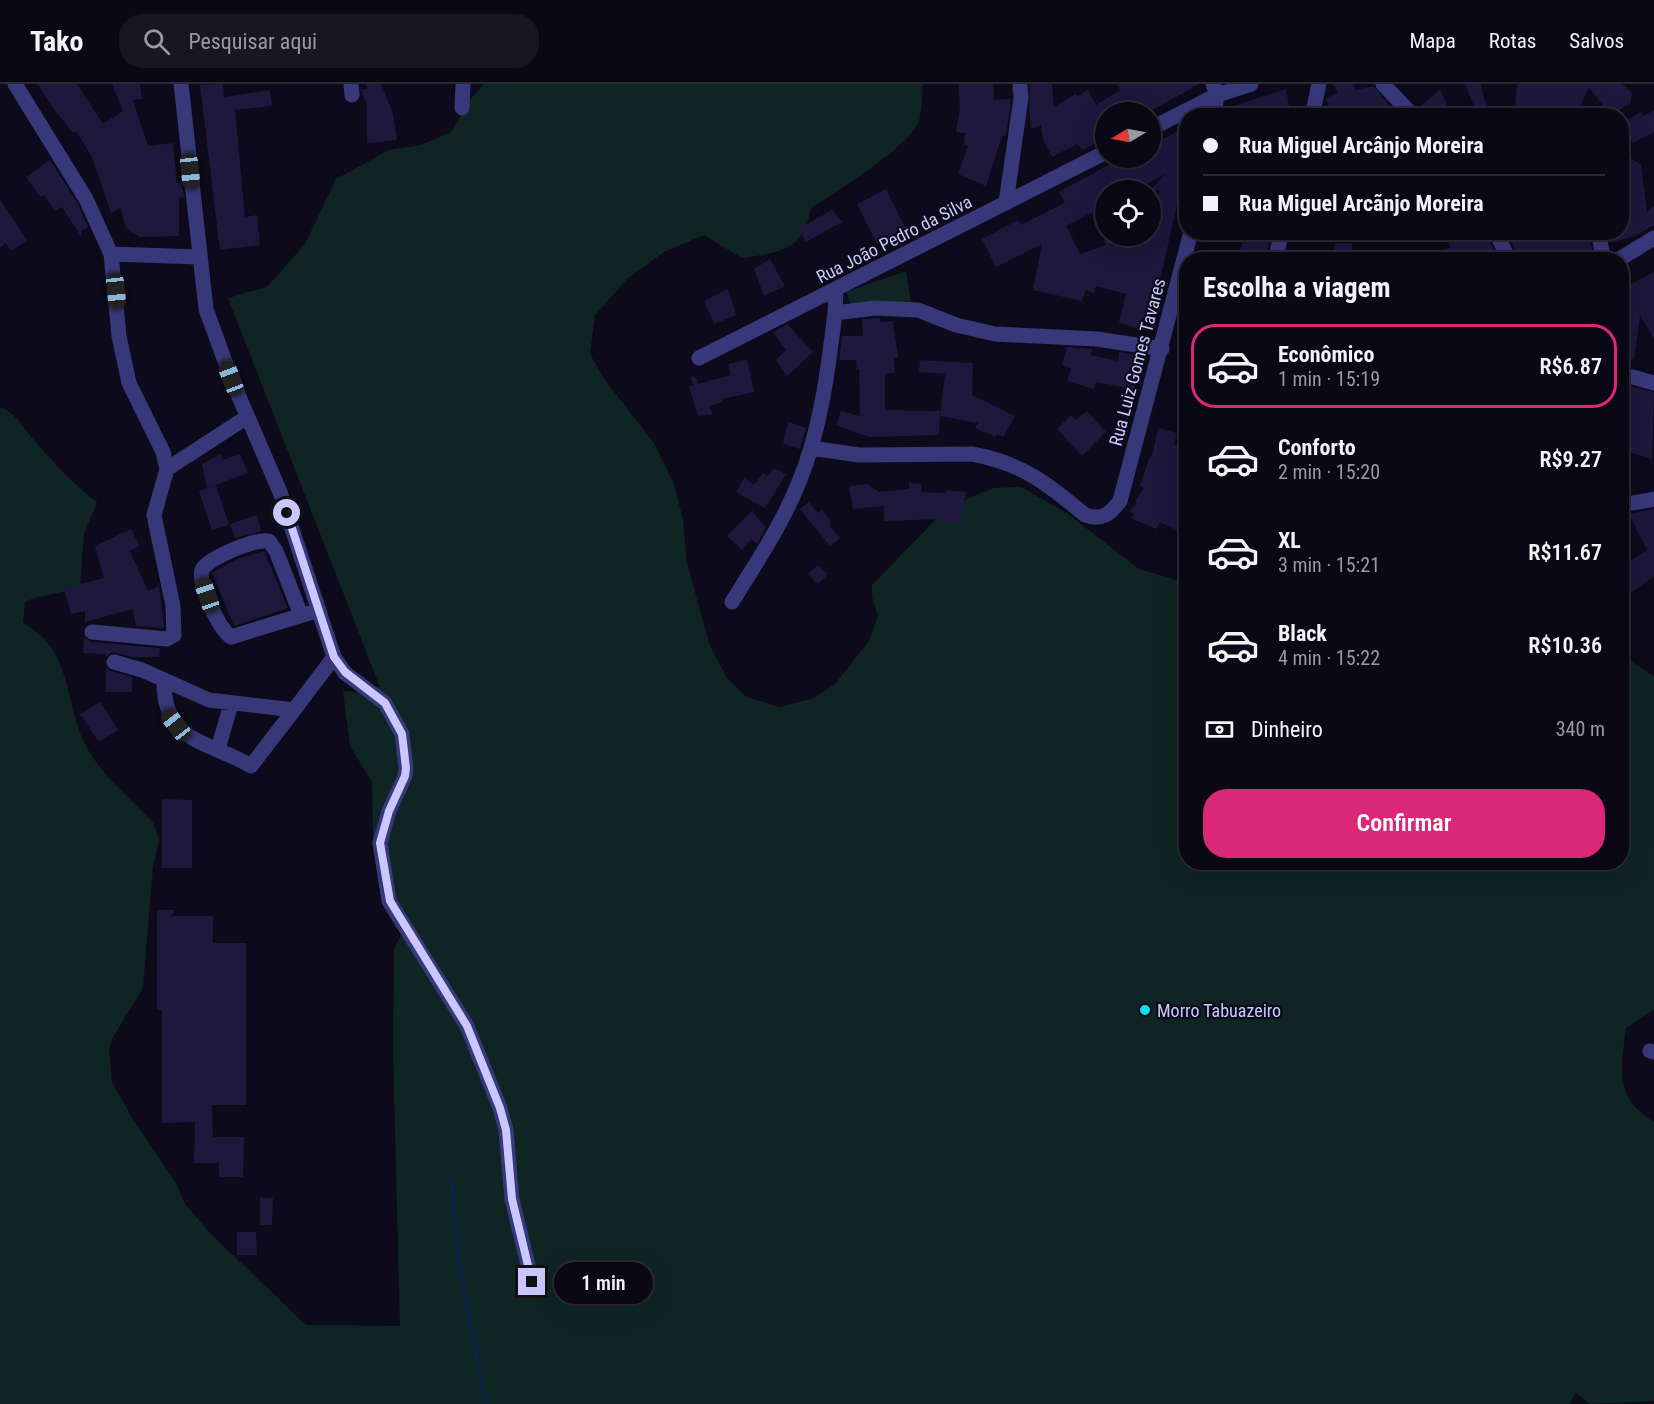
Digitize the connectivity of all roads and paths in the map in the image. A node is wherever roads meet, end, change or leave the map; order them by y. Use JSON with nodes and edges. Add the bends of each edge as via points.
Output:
{"nodes":[{"id":1,"x":15,"y":84,"type":"edge"},
{"id":2,"x":181,"y":84,"type":"edge"},
{"id":3,"x":463,"y":84,"type":"edge"},
{"id":4,"x":1020,"y":84,"type":"edge"},
{"id":5,"x":1251,"y":84,"type":"edge"},
{"id":6,"x":1319,"y":84,"type":"edge"},
{"id":7,"x":1383,"y":84,"type":"edge"},
{"id":8,"x":1215,"y":90,"type":"edge"},
{"id":9,"x":462,"y":108,"type":"dead end"},
{"id":10,"x":1185,"y":108,"type":"edge"},
{"id":11,"x":1214,"y":108,"type":"edge"},
{"id":12,"x":1314,"y":108,"type":"edge"},
{"id":13,"x":1406,"y":108,"type":"edge"},
{"id":14,"x":1179,"y":112,"type":"edge"},
{"id":15,"x":1161,"y":122,"type":"edge"},
{"id":16,"x":1095,"y":158,"type":"edge"},
{"id":17,"x":1006,"y":203,"type":"junction"},
{"id":18,"x":1654,"y":238,"type":"edge"},
{"id":19,"x":1629,"y":253,"type":"edge"},
{"id":20,"x":111,"y":254,"type":"junction"},
{"id":21,"x":199,"y":257,"type":"junction"},
{"id":22,"x":1179,"y":280,"type":"edge"},
{"id":23,"x":836,"y":290,"type":"junction"},
{"id":24,"x":835,"y":313,"type":"junction"},
{"id":25,"x":1162,"y":348,"type":"junction"},
{"id":26,"x":699,"y":358,"type":"dead end"},
{"id":27,"x":1629,"y":375,"type":"edge"},
{"id":28,"x":1651,"y":380,"type":"edge"},
{"id":29,"x":247,"y":417,"type":"junction"},
{"id":30,"x":811,"y":448,"type":"junction"},
{"id":31,"x":167,"y":469,"type":"junction"},
{"id":32,"x":1654,"y":499,"type":"edge"},
{"id":33,"x":1629,"y":504,"type":"edge"},
{"id":34,"x":732,"y":602,"type":"dead end"},
{"id":35,"x":319,"y":610,"type":"junction"},
{"id":36,"x":301,"y":615,"type":"junction"},
{"id":37,"x":93,"y":632,"type":"dead end"},
{"id":38,"x":334,"y":657,"type":"junction"},
{"id":39,"x":114,"y":662,"type":"dead end"},
{"id":40,"x":164,"y":680,"type":"junction"},
{"id":41,"x":231,"y":704,"type":"junction"},
{"id":42,"x":294,"y":710,"type":"junction"},
{"id":43,"x":218,"y":749,"type":"junction"},
{"id":44,"x":532,"y":1282,"type":"dead end"}],
"edges":[{"from":1,"to":20,"type":"street","via":[[86,199]]},
{"from":2,"to":21,"type":"street"},
{"from":3,"to":9,"type":"street"},
{"from":4,"to":17,"type":"street"},
{"from":5,"to":8,"type":"street"},
{"from":6,"to":12,"type":"street"},
{"from":7,"to":13,"type":"street"},
{"from":8,"to":10,"type":"street"},
{"from":8,"to":11,"type":"street"},
{"from":14,"to":15,"type":"street"},
{"from":16,"to":17,"type":"street","name":"Rua João Pedro da Silva"},
{"from":17,"to":23,"type":"street","name":"Rua João Pedro da Silva"},
{"from":18,"to":19,"type":"street"},
{"from":20,"to":21,"type":"street"},
{"from":20,"to":31,"type":"street","via":[[119,336],[129,383],[163,452]]},
{"from":21,"to":29,"type":"street","via":[[206,309]]},
{"from":22,"to":25,"type":"street","name":"Rua Luiz Gomes Tavares"},
{"from":23,"to":24,"type":"street"},
{"from":23,"to":26,"type":"street","name":"Rua João Pedro da Silva"},
{"from":24,"to":25,"type":"street","via":[[875,308],[918,310],[994,334],[1097,339]]},
{"from":24,"to":30,"type":"street","via":[[828,374]]},
{"from":25,"to":30,"type":"street","name":"Rua Luiz Gomes Tavares","via":[[1120,501],[1096,519],[1085,515],[1028,471],[989,457],[859,455]]},
{"from":27,"to":28,"type":"street"},
{"from":29,"to":31,"type":"street"},
{"from":29,"to":35,"type":"street","via":[[280,492]]},
{"from":30,"to":34,"type":"street","via":[[785,513]]},
{"from":31,"to":37,"type":"street","via":[[154,515],[173,606],[174,635],[168,639]]},
{"from":32,"to":33,"type":"street"},
{"from":35,"to":36,"type":"street"},
{"from":35,"to":38,"type":"street"},
{"from":36,"to":36,"type":"street","via":[[231,637],[219,625],[202,570],[209,562],[256,540],[269,541]]},
{"from":38,"to":42,"type":"street"},
{"from":38,"to":44,"type":"street","via":[[345,672],[385,703],[402,734],[405,776],[380,843],[390,901],[467,1026],[500,1108],[506,1130],[512,1199]]},
{"from":39,"to":40,"type":"street"},
{"from":40,"to":41,"type":"street","via":[[209,700]]},
{"from":40,"to":43,"type":"street","via":[[164,702],[176,725],[192,738]]},
{"from":41,"to":42,"type":"street"},
{"from":41,"to":43,"type":"street"},
{"from":42,"to":43,"type":"street","via":[[251,766]]}]}
